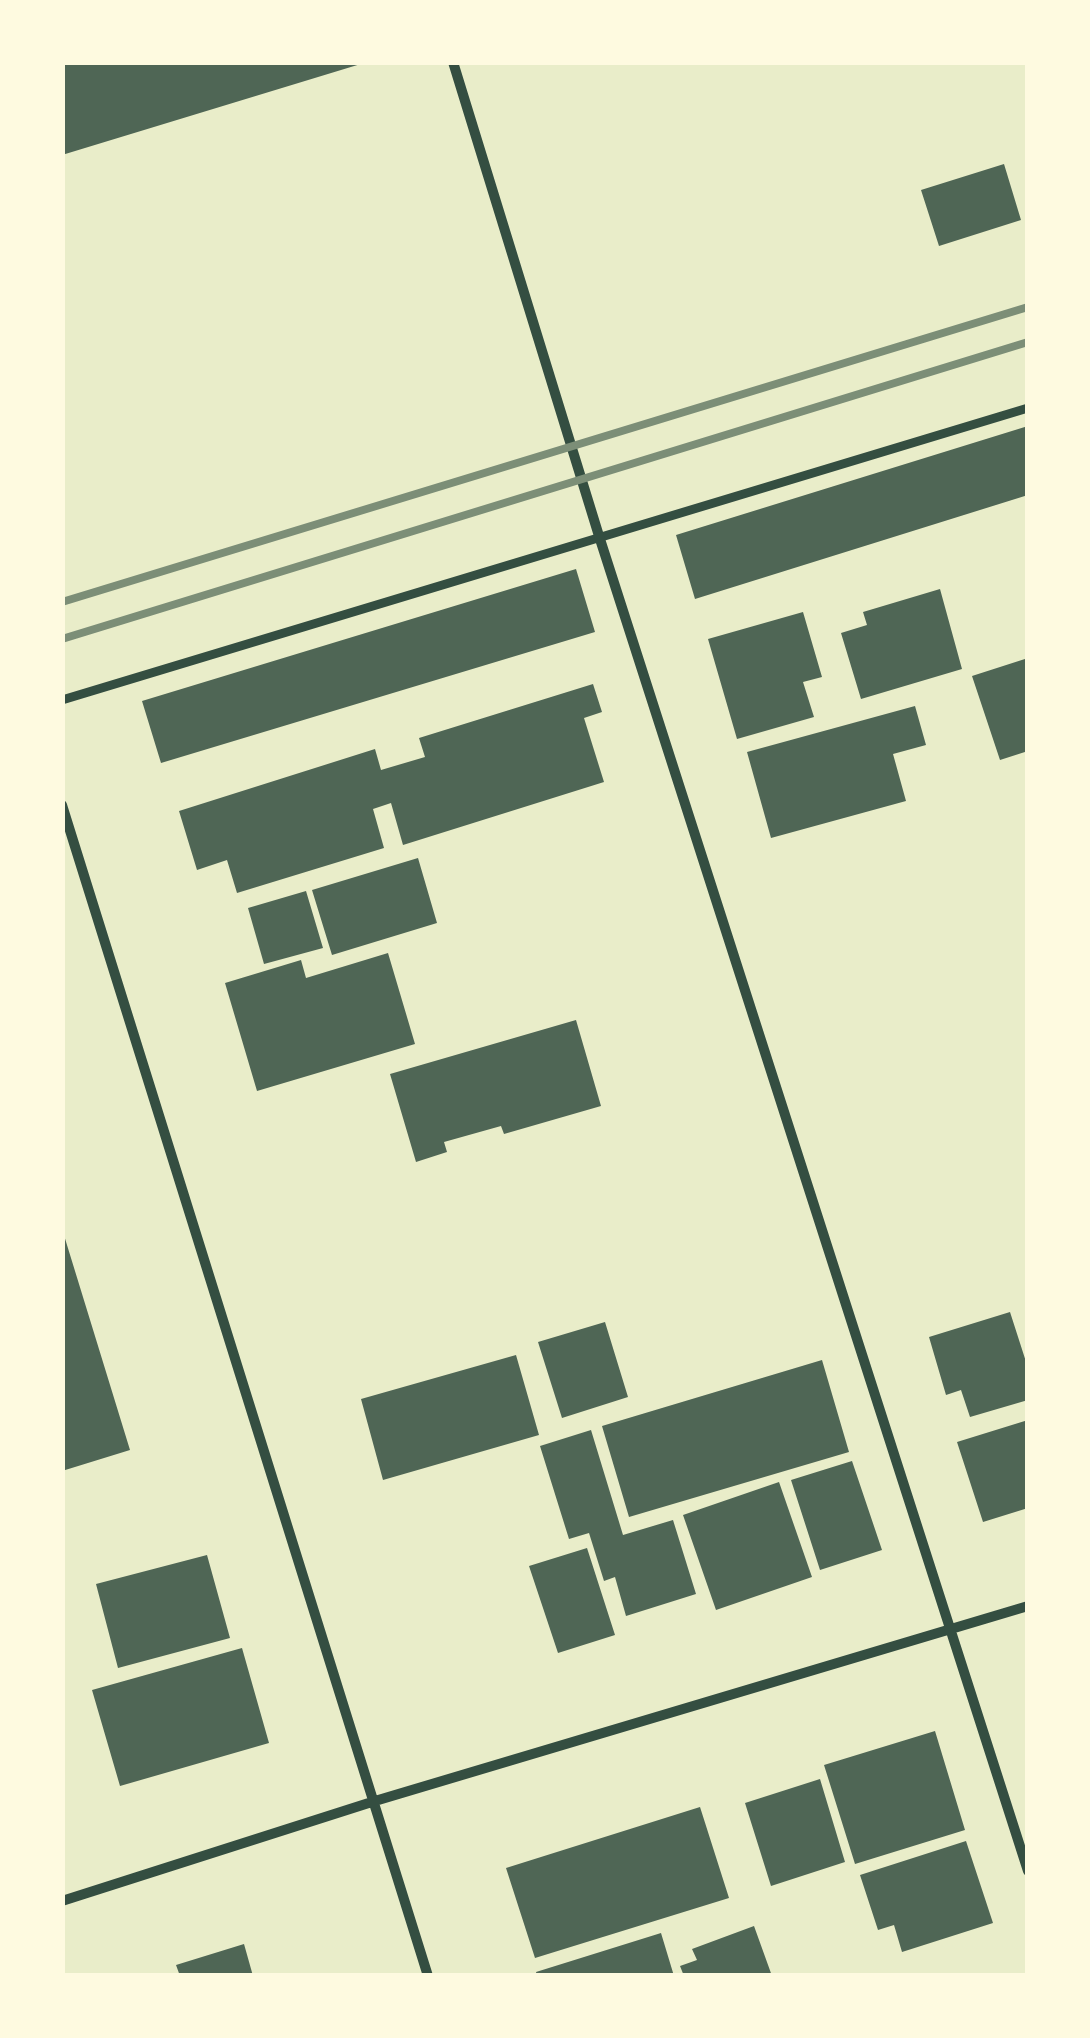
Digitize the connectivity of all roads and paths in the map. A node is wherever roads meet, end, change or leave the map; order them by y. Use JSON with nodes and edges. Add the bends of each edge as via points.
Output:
{"nodes":[{"id":1,"x":453,"y":62,"type":"edge"},
{"id":2,"x":1028,"y":408,"type":"edge"},
{"id":3,"x":599,"y":536,"type":"junction"},
{"id":4,"x":62,"y":700,"type":"edge"},
{"id":5,"x":62,"y":805,"type":"edge"},
{"id":6,"x":1028,"y":1606,"type":"edge"},
{"id":7,"x":952,"y":1630,"type":"junction"},
{"id":8,"x":375,"y":1800,"type":"junction"},
{"id":9,"x":1028,"y":1872,"type":"edge"},
{"id":10,"x":62,"y":1902,"type":"edge"},
{"id":11,"x":428,"y":1976,"type":"edge"}],
"edges":[{"from":1,"to":3,"type":"street"},
{"from":2,"to":3,"type":"street"},
{"from":3,"to":4,"type":"street"},
{"from":3,"to":7,"type":"street"},
{"from":5,"to":8,"type":"street"},
{"from":6,"to":7,"type":"street"},
{"from":7,"to":8,"type":"street"},
{"from":7,"to":9,"type":"street"},
{"from":8,"to":10,"type":"street"},
{"from":8,"to":11,"type":"street"}]}
